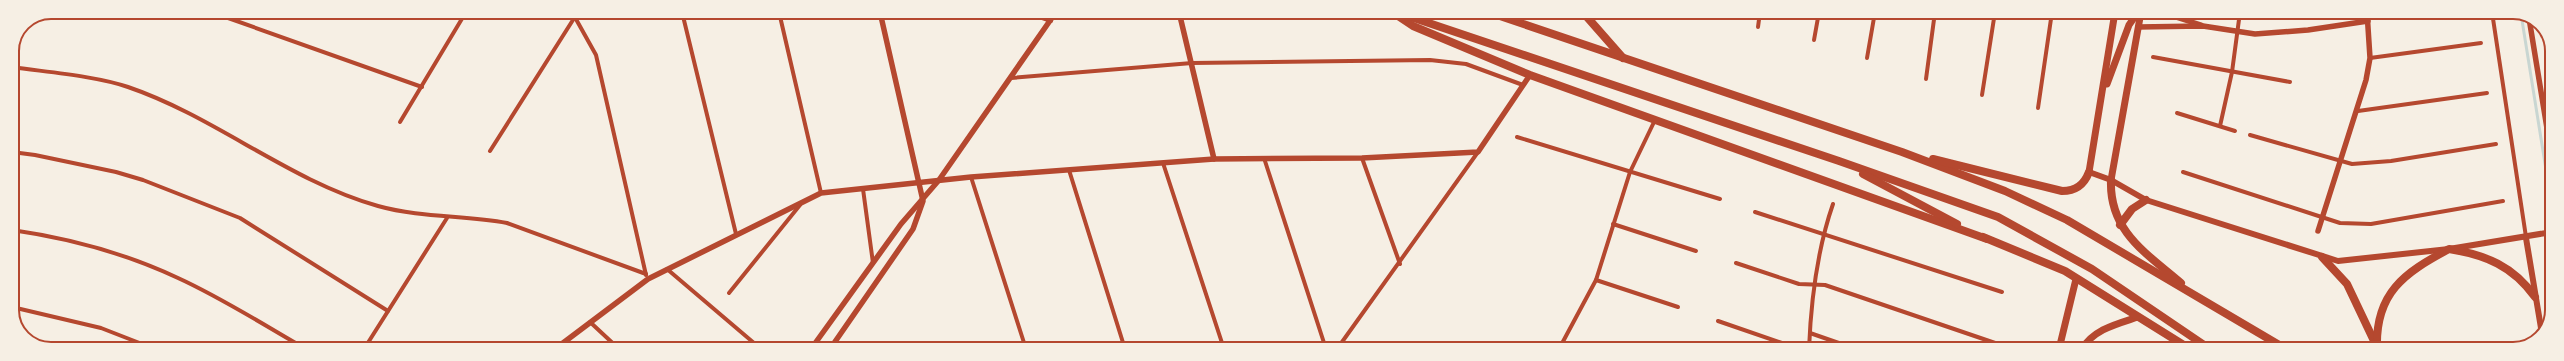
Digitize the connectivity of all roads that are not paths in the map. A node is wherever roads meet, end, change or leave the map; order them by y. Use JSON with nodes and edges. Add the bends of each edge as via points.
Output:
{"nodes":[{"id":1,"x":231,"y":19,"type":"edge"},
{"id":2,"x":462,"y":19,"type":"edge"},
{"id":3,"x":573,"y":19,"type":"edge"},
{"id":4,"x":577,"y":19,"type":"edge"},
{"id":5,"x":684,"y":19,"type":"edge"},
{"id":6,"x":781,"y":19,"type":"edge"},
{"id":7,"x":882,"y":19,"type":"edge"},
{"id":8,"x":1045,"y":19,"type":"edge"},
{"id":9,"x":1181,"y":19,"type":"edge"},
{"id":10,"x":1402,"y":19,"type":"edge"},
{"id":11,"x":1417,"y":19,"type":"edge"},
{"id":12,"x":1508,"y":19,"type":"edge"},
{"id":13,"x":1591,"y":19,"type":"edge"},
{"id":14,"x":1759,"y":19,"type":"edge"},
{"id":15,"x":1818,"y":19,"type":"edge"},
{"id":16,"x":1874,"y":19,"type":"edge"},
{"id":17,"x":1935,"y":19,"type":"edge"},
{"id":18,"x":1994,"y":19,"type":"edge"},
{"id":19,"x":2051,"y":19,"type":"edge"},
{"id":20,"x":2114,"y":19,"type":"edge"},
{"id":21,"x":2130,"y":19,"type":"edge"},
{"id":22,"x":2133,"y":19,"type":"edge"},
{"id":23,"x":2140,"y":19,"type":"edge"},
{"id":24,"x":2182,"y":19,"type":"edge"},
{"id":25,"x":2239,"y":19,"type":"edge"},
{"id":26,"x":2493,"y":19,"type":"edge"},
{"id":27,"x":1051,"y":21,"type":"joint"},
{"id":28,"x":2368,"y":21,"type":"joint"},
{"id":29,"x":2530,"y":24,"type":"edge"},
{"id":30,"x":2203,"y":26,"type":"junction"},
{"id":31,"x":1758,"y":27,"type":"dead end"},
{"id":32,"x":2138,"y":27,"type":"junction"},
{"id":33,"x":2237,"y":31,"type":"junction"},
{"id":34,"x":1814,"y":40,"type":"dead end"},
{"id":35,"x":2481,"y":43,"type":"dead end"},
{"id":36,"x":2153,"y":57,"type":"dead end"},
{"id":37,"x":1867,"y":58,"type":"dead end"},
{"id":38,"x":2370,"y":58,"type":"junction"},
{"id":39,"x":1623,"y":59,"type":"junction"},
{"id":40,"x":1192,"y":63,"type":"junction"},
{"id":41,"x":19,"y":68,"type":"edge"},
{"id":42,"x":2232,"y":72,"type":"junction"},
{"id":43,"x":1530,"y":75,"type":"junction"},
{"id":44,"x":1011,"y":78,"type":"junction"},
{"id":45,"x":1926,"y":79,"type":"dead end"},
{"id":46,"x":2290,"y":82,"type":"dead end"},
{"id":47,"x":1523,"y":85,"type":"junction"},
{"id":48,"x":422,"y":87,"type":"junction"},
{"id":49,"x":2487,"y":93,"type":"dead end"},
{"id":50,"x":2103,"y":94,"type":"junction"},
{"id":51,"x":1982,"y":95,"type":"dead end"},
{"id":52,"x":2038,"y":108,"type":"dead end"},
{"id":53,"x":2358,"y":111,"type":"junction"},
{"id":54,"x":2178,"y":113,"type":"dead end"},
{"id":55,"x":2545,"y":116,"type":"edge"},
{"id":56,"x":1655,"y":120,"type":"junction"},
{"id":57,"x":400,"y":122,"type":"dead end"},
{"id":58,"x":2220,"y":126,"type":"junction"},
{"id":59,"x":2235,"y":131,"type":"dead end"},
{"id":60,"x":2250,"y":135,"type":"dead end"},
{"id":61,"x":1517,"y":137,"type":"dead end"},
{"id":62,"x":2496,"y":144,"type":"dead end"},
{"id":63,"x":1889,"y":148,"type":"junction"},
{"id":64,"x":490,"y":151,"type":"dead end"},
{"id":65,"x":1478,"y":152,"type":"junction"},
{"id":66,"x":19,"y":153,"type":"edge"},
{"id":67,"x":1264,"y":158,"type":"junction"},
{"id":68,"x":1362,"y":158,"type":"junction"},
{"id":69,"x":1214,"y":159,"type":"junction"},
{"id":70,"x":1839,"y":161,"type":"junction"},
{"id":71,"x":2340,"y":161,"type":"junction"},
{"id":72,"x":1162,"y":163,"type":"junction"},
{"id":73,"x":1069,"y":170,"type":"junction"},
{"id":74,"x":1630,"y":172,"type":"junction"},
{"id":75,"x":2089,"y":172,"type":"junction"},
{"id":76,"x":2183,"y":172,"type":"dead end"},
{"id":77,"x":971,"y":177,"type":"junction"},
{"id":78,"x":939,"y":180,"type":"junction"},
{"id":79,"x":2111,"y":180,"type":"junction"},
{"id":80,"x":919,"y":182,"type":"junction"},
{"id":81,"x":863,"y":189,"type":"junction"},
{"id":82,"x":821,"y":193,"type":"junction"},
{"id":83,"x":1720,"y":199,"type":"dead end"},
{"id":84,"x":2146,"y":200,"type":"junction"},
{"id":85,"x":923,"y":201,"type":"junction"},
{"id":86,"x":2504,"y":201,"type":"dead end"},
{"id":87,"x":801,"y":203,"type":"junction"},
{"id":88,"x":1833,"y":204,"type":"dead end"},
{"id":89,"x":1755,"y":212,"type":"dead end"},
{"id":90,"x":447,"y":218,"type":"junction"},
{"id":91,"x":2322,"y":218,"type":"junction"},
{"id":92,"x":1613,"y":224,"type":"junction"},
{"id":93,"x":2120,"y":225,"type":"junction"},
{"id":94,"x":19,"y":231,"type":"edge"},
{"id":95,"x":2318,"y":231,"type":"dead end"},
{"id":96,"x":736,"y":234,"type":"junction"},
{"id":97,"x":1823,"y":234,"type":"junction"},
{"id":98,"x":2545,"y":234,"type":"edge"},
{"id":99,"x":2526,"y":238,"type":"junction"},
{"id":100,"x":1987,"y":239,"type":"junction"},
{"id":101,"x":2449,"y":249,"type":"junction"},
{"id":102,"x":1696,"y":251,"type":"dead end"},
{"id":103,"x":2322,"y":257,"type":"junction"},
{"id":104,"x":873,"y":262,"type":"junction"},
{"id":105,"x":1736,"y":263,"type":"dead end"},
{"id":106,"x":1400,"y":264,"type":"junction"},
{"id":107,"x":666,"y":269,"type":"junction"},
{"id":108,"x":647,"y":277,"type":"junction"},
{"id":109,"x":2076,"y":279,"type":"junction"},
{"id":110,"x":1596,"y":280,"type":"junction"},
{"id":111,"x":1814,"y":284,"type":"junction"},
{"id":112,"x":2002,"y":292,"type":"dead end"},
{"id":113,"x":729,"y":293,"type":"dead end"},
{"id":114,"x":2197,"y":297,"type":"junction"},
{"id":115,"x":2535,"y":298,"type":"junction"},
{"id":116,"x":1678,"y":307,"type":"dead end"},
{"id":117,"x":19,"y":309,"type":"edge"},
{"id":118,"x":388,"y":311,"type":"junction"},
{"id":119,"x":2138,"y":317,"type":"junction"},
{"id":120,"x":589,"y":321,"type":"junction"},
{"id":121,"x":1718,"y":321,"type":"dead end"},
{"id":122,"x":2541,"y":327,"type":"edge"},
{"id":123,"x":1810,"y":333,"type":"junction"},
{"id":124,"x":137,"y":342,"type":"edge"},
{"id":125,"x":293,"y":342,"type":"edge"},
{"id":126,"x":368,"y":342,"type":"edge"},
{"id":127,"x":564,"y":342,"type":"edge"},
{"id":128,"x":612,"y":342,"type":"edge"},
{"id":129,"x":753,"y":342,"type":"edge"},
{"id":130,"x":816,"y":342,"type":"edge"},
{"id":131,"x":835,"y":342,"type":"edge"},
{"id":132,"x":1024,"y":342,"type":"edge"},
{"id":133,"x":1122,"y":342,"type":"edge"},
{"id":134,"x":1222,"y":342,"type":"edge"},
{"id":135,"x":1324,"y":342,"type":"edge"},
{"id":136,"x":1342,"y":342,"type":"edge"},
{"id":137,"x":1564,"y":342,"type":"edge"},
{"id":138,"x":1779,"y":342,"type":"edge"},
{"id":139,"x":1809,"y":342,"type":"edge"},
{"id":140,"x":1836,"y":342,"type":"edge"},
{"id":141,"x":1992,"y":342,"type":"edge"},
{"id":142,"x":2062,"y":342,"type":"edge"},
{"id":143,"x":2087,"y":342,"type":"edge"},
{"id":144,"x":2179,"y":342,"type":"edge"},
{"id":145,"x":2200,"y":342,"type":"edge"},
{"id":146,"x":2274,"y":342,"type":"edge"},
{"id":147,"x":2374,"y":342,"type":"edge"},
{"id":148,"x":2377,"y":342,"type":"edge"}],
"edges":[{"from":1,"to":48,"type":"street"},
{"from":2,"to":48,"type":"street"},
{"from":3,"to":64,"type":"street"},
{"from":4,"to":108,"type":"street","via":[[596,55]]},
{"from":5,"to":96,"type":"street"},
{"from":6,"to":82,"type":"street"},
{"from":7,"to":80,"type":"street"},
{"from":8,"to":27,"type":"street"},
{"from":9,"to":40,"type":"street"},
{"from":10,"to":43,"type":"highway","via":[[1413,26]]},
{"from":11,"to":70,"type":"highway"},
{"from":12,"to":39,"type":"highway"},
{"from":13,"to":39,"type":"highway"},
{"from":14,"to":31,"type":"street"},
{"from":15,"to":34,"type":"street"},
{"from":16,"to":37,"type":"street"},
{"from":17,"to":45,"type":"street"},
{"from":18,"to":51,"type":"street"},
{"from":19,"to":52,"type":"street"},
{"from":20,"to":50,"type":"main road"},
{"from":21,"to":50,"type":"main road"},
{"from":22,"to":32,"type":"main road"},
{"from":23,"to":32,"type":"main road"},
{"from":24,"to":30,"type":"street"},
{"from":25,"to":33,"type":"street"},
{"from":26,"to":99,"type":"street"},
{"from":27,"to":44,"type":"street"},
{"from":28,"to":33,"type":"street","via":[[2278,34]]},
{"from":28,"to":38,"type":"street"},
{"from":29,"to":55,"type":"street"},
{"from":30,"to":32,"type":"street"},
{"from":30,"to":33,"type":"street"},
{"from":32,"to":79,"type":"main road"},
{"from":33,"to":42,"type":"street"},
{"from":35,"to":38,"type":"street"},
{"from":36,"to":42,"type":"street"},
{"from":38,"to":53,"type":"street"},
{"from":39,"to":63,"type":"highway"},
{"from":40,"to":44,"type":"street"},
{"from":40,"to":47,"type":"street","via":[[1449,61],[1466,64]]},
{"from":40,"to":69,"type":"street"},
{"from":41,"to":90,"type":"street","via":[[126,86],[227,134],[319,184],[378,206]]},
{"from":42,"to":46,"type":"street"},
{"from":42,"to":58,"type":"street"},
{"from":43,"to":47,"type":"street"},
{"from":43,"to":56,"type":"highway"},
{"from":44,"to":78,"type":"street"},
{"from":47,"to":65,"type":"street"},
{"from":48,"to":57,"type":"street"},
{"from":49,"to":53,"type":"street"},
{"from":50,"to":75,"type":"main road"},
{"from":53,"to":71,"type":"street"},
{"from":54,"to":58,"type":"street"},
{"from":56,"to":74,"type":"street"},
{"from":56,"to":100,"type":"highway"},
{"from":58,"to":59,"type":"street"},
{"from":60,"to":71,"type":"street"},
{"from":61,"to":74,"type":"street"},
{"from":62,"to":71,"type":"street","via":[[2369,164]]},
{"from":63,"to":75,"type":"highway","via":[[2062,190],[2071,191],[2080,187]]},
{"from":63,"to":114,"type":"highway","via":[[2005,191],[2067,220]]},
{"from":65,"to":68,"type":"street"},
{"from":65,"to":106,"type":"street"},
{"from":66,"to":118,"type":"street","via":[[116,172],[240,218]]},
{"from":67,"to":68,"type":"street"},
{"from":67,"to":69,"type":"street"},
{"from":67,"to":135,"type":"street"},
{"from":68,"to":106,"type":"street"},
{"from":69,"to":72,"type":"street"},
{"from":70,"to":100,"type":"highway"},
{"from":70,"to":145,"type":"highway","via":[[1998,217],[2035,235],[2092,269]]},
{"from":71,"to":91,"type":"street"},
{"from":72,"to":73,"type":"street"},
{"from":72,"to":134,"type":"street"},
{"from":73,"to":77,"type":"street"},
{"from":73,"to":133,"type":"street"},
{"from":74,"to":83,"type":"street"},
{"from":74,"to":92,"type":"street"},
{"from":75,"to":79,"type":"main road"},
{"from":76,"to":91,"type":"street"},
{"from":77,"to":78,"type":"street"},
{"from":77,"to":132,"type":"street"},
{"from":78,"to":80,"type":"street"},
{"from":78,"to":85,"type":"street"},
{"from":79,"to":84,"type":"main road"},
{"from":79,"to":93,"type":"highway","via":[[2112,204]]},
{"from":80,"to":81,"type":"street"},
{"from":80,"to":85,"type":"street"},
{"from":81,"to":82,"type":"street"},
{"from":81,"to":104,"type":"street"},
{"from":82,"to":87,"type":"street"},
{"from":84,"to":93,"type":"highway","via":[[2132,209]]},
{"from":84,"to":103,"type":"main road"},
{"from":85,"to":104,"type":"street","via":[[901,224]]},
{"from":85,"to":131,"type":"street","via":[[913,229]]},
{"from":86,"to":91,"type":"street","via":[[2371,224],[2352,224]]},
{"from":87,"to":96,"type":"street"},
{"from":87,"to":113,"type":"street"},
{"from":88,"to":97,"type":"street"},
{"from":89,"to":97,"type":"street"},
{"from":90,"to":108,"type":"street","via":[[486,219],[507,223]]},
{"from":90,"to":118,"type":"street"},
{"from":91,"to":95,"type":"street"},
{"from":92,"to":102,"type":"street"},
{"from":92,"to":110,"type":"street"},
{"from":93,"to":114,"type":"highway","via":[[2134,242]]},
{"from":94,"to":125,"type":"street","via":[[47,235],[100,249],[178,278]]},
{"from":96,"to":107,"type":"street"},
{"from":97,"to":111,"type":"street"},
{"from":97,"to":112,"type":"street"},
{"from":98,"to":99,"type":"main road"},
{"from":99,"to":101,"type":"main road"},
{"from":99,"to":115,"type":"main road"},
{"from":100,"to":109,"type":"highway","via":[[2045,261]]},
{"from":101,"to":103,"type":"main road","via":[[2351,261]]},
{"from":101,"to":115,"type":"highway","via":[[2472,253],[2500,263],[2526,284]]},
{"from":101,"to":148,"type":"highway","via":[[2406,274],[2393,287],[2379,316]]},
{"from":103,"to":147,"type":"highway","via":[[2347,284]]},
{"from":104,"to":130,"type":"street"},
{"from":105,"to":111,"type":"street","via":[[1799,284]]},
{"from":106,"to":136,"type":"street"},
{"from":107,"to":108,"type":"street"},
{"from":107,"to":129,"type":"street"},
{"from":108,"to":120,"type":"street"},
{"from":109,"to":119,"type":"highway"},
{"from":109,"to":142,"type":"main road"},
{"from":110,"to":116,"type":"street"},
{"from":110,"to":137,"type":"street"},
{"from":111,"to":123,"type":"street"},
{"from":111,"to":141,"type":"street","via":[[1824,284]]},
{"from":114,"to":146,"type":"highway"},
{"from":115,"to":122,"type":"main road"},
{"from":117,"to":124,"type":"street","via":[[101,328]]},
{"from":118,"to":126,"type":"street"},
{"from":119,"to":143,"type":"main road","via":[[2098,332]]},
{"from":119,"to":144,"type":"highway"},
{"from":120,"to":127,"type":"street"},
{"from":120,"to":128,"type":"street"},
{"from":121,"to":138,"type":"street"},
{"from":123,"to":139,"type":"street"},
{"from":123,"to":140,"type":"street"}]}
